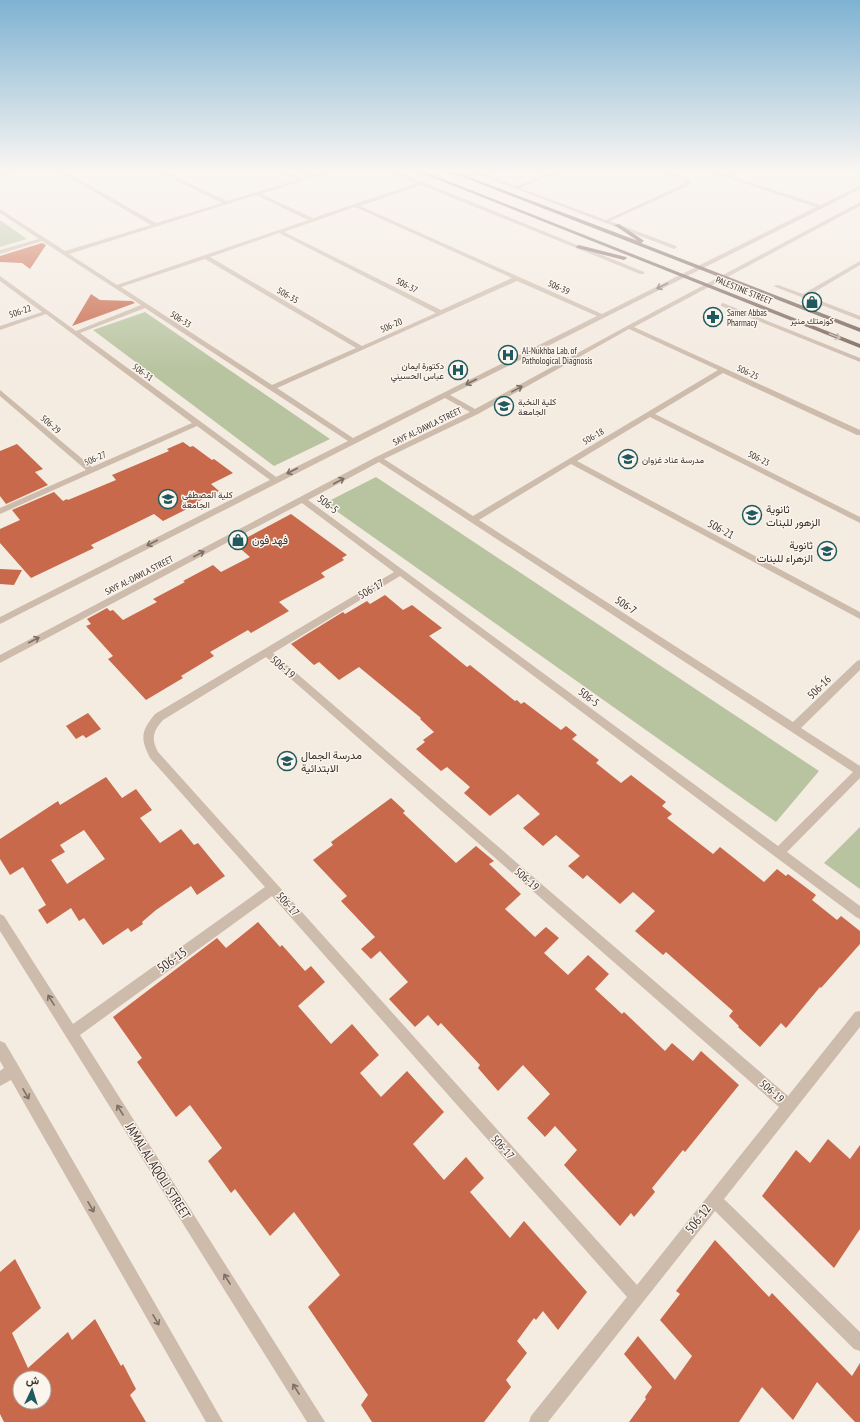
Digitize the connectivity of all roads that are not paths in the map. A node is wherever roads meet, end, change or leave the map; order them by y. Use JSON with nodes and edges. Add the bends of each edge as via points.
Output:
{"nodes":[{"id":1,"x":112,"y":238,"type":"edge"},
{"id":2,"x":258,"y":238,"type":"edge"},
{"id":3,"x":295,"y":238,"type":"edge"},
{"id":4,"x":429,"y":238,"type":"edge"},
{"id":5,"x":558,"y":238,"type":"edge"},
{"id":6,"x":590,"y":238,"type":"edge"},
{"id":7,"x":625,"y":238,"type":"edge"},
{"id":8,"x":636,"y":238,"type":"edge"},
{"id":9,"x":652,"y":238,"type":"edge"},
{"id":10,"x":757,"y":238,"type":"edge"},
{"id":11,"x":797,"y":238,"type":"edge"},
{"id":12,"x":43,"y":239,"type":"joint"},
{"id":13,"x":579,"y":247,"type":"junction"},
{"id":14,"x":648,"y":247,"type":"junction"},
{"id":15,"x":674,"y":247,"type":"dead end"},
{"id":16,"x":0,"y":252,"type":"edge"},
{"id":17,"x":65,"y":253,"type":"junction"},
{"id":18,"x":206,"y":256,"type":"junction"},
{"id":19,"x":650,"y":262,"type":"junction"},
{"id":20,"x":860,"y":263,"type":"edge"},
{"id":21,"x":699,"y":267,"type":"junction"},
{"id":22,"x":642,"y":273,"type":"dead end"},
{"id":23,"x":683,"y":276,"type":"junction"},
{"id":24,"x":726,"y":277,"type":"junction"},
{"id":25,"x":0,"y":278,"type":"edge"},
{"id":26,"x":518,"y":278,"type":"junction"},
{"id":27,"x":708,"y":286,"type":"junction"},
{"id":28,"x":776,"y":286,"type":"dead end"},
{"id":29,"x":116,"y":287,"type":"junction"},
{"id":30,"x":804,"y":296,"type":"junction"},
{"id":31,"x":723,"y":305,"type":"dead end"},
{"id":32,"x":145,"y":306,"type":"junction"},
{"id":33,"x":47,"y":312,"type":"junction"},
{"id":34,"x":441,"y":312,"type":"junction"},
{"id":35,"x":601,"y":316,"type":"junction"},
{"id":36,"x":860,"y":318,"type":"edge"},
{"id":37,"x":629,"y":327,"type":"junction"},
{"id":38,"x":0,"y":328,"type":"edge"},
{"id":39,"x":860,"y":330,"type":"edge"},
{"id":40,"x":75,"y":333,"type":"junction"},
{"id":41,"x":860,"y":346,"type":"edge"},
{"id":42,"x":362,"y":348,"type":"junction"},
{"id":43,"x":860,"y":360,"type":"edge"},
{"id":44,"x":722,"y":370,"type":"junction"},
{"id":45,"x":272,"y":388,"type":"junction"},
{"id":46,"x":0,"y":392,"type":"edge"},
{"id":47,"x":444,"y":395,"type":"junction"},
{"id":48,"x":475,"y":412,"type":"junction"},
{"id":49,"x":649,"y":414,"type":"junction"},
{"id":50,"x":197,"y":423,"type":"junction"},
{"id":51,"x":860,"y":433,"type":"edge"},
{"id":52,"x":353,"y":441,"type":"junction"},
{"id":53,"x":379,"y":459,"type":"junction"},
{"id":54,"x":571,"y":461,"type":"junction"},
{"id":55,"x":91,"y":470,"type":"junction"},
{"id":56,"x":275,"y":480,"type":"junction"},
{"id":57,"x":303,"y":500,"type":"junction"},
{"id":58,"x":0,"y":511,"type":"edge"},
{"id":59,"x":473,"y":520,"type":"junction"},
{"id":60,"x":860,"y":520,"type":"edge"},
{"id":61,"x":400,"y":572,"type":"junction"},
{"id":62,"x":860,"y":616,"type":"edge"},
{"id":63,"x":0,"y":621,"type":"edge"},
{"id":64,"x":266,"y":652,"type":"junction"},
{"id":65,"x":0,"y":659,"type":"edge"},
{"id":66,"x":860,"y":664,"type":"edge"},
{"id":67,"x":794,"y":728,"type":"junction"},
{"id":68,"x":860,"y":771,"type":"edge"},
{"id":69,"x":779,"y":853,"type":"junction"},
{"id":70,"x":273,"y":888,"type":"junction"},
{"id":71,"x":860,"y":913,"type":"edge"},
{"id":72,"x":0,"y":920,"type":"edge"},
{"id":73,"x":860,"y":1017,"type":"edge"},
{"id":74,"x":72,"y":1033,"type":"junction"},
{"id":75,"x":0,"y":1048,"type":"edge"},
{"id":76,"x":12,"y":1070,"type":"junction"},
{"id":77,"x":0,"y":1079,"type":"edge"},
{"id":78,"x":789,"y":1106,"type":"junction"},
{"id":79,"x":714,"y":1200,"type":"junction"},
{"id":80,"x":637,"y":1297,"type":"junction"},
{"id":81,"x":860,"y":1343,"type":"edge"},
{"id":82,"x":215,"y":1422,"type":"edge"},
{"id":83,"x":317,"y":1422,"type":"edge"},
{"id":84,"x":537,"y":1422,"type":"edge"}],
"edges":[{"from":1,"to":17,"type":"street"},
{"from":2,"to":18,"type":"street"},
{"from":3,"to":34,"type":"street","name":"506-37"},
{"from":4,"to":26,"type":"street","name":"506-39"},
{"from":5,"to":13,"type":"street"},
{"from":6,"to":19,"type":"main road","name":"PALESTINE STREET"},
{"from":7,"to":14,"type":"main road","name":"PALESTINE STREET"},
{"from":8,"to":14,"type":"main road"},
{"from":9,"to":15,"type":"street"},
{"from":10,"to":21,"type":"street","name":"SAYF AL-DAWLA STREET"},
{"from":11,"to":24,"type":"street","name":"SAYF AL-DAWLA STREET"},
{"from":12,"to":16,"type":"street"},
{"from":12,"to":17,"type":"street","name":"506-33"},
{"from":13,"to":19,"type":"main road"},
{"from":13,"to":22,"type":"street"},
{"from":14,"to":21,"type":"main road","name":"PALESTINE STREET"},
{"from":17,"to":29,"type":"street","name":"506-33"},
{"from":18,"to":29,"type":"street"},
{"from":18,"to":42,"type":"street","name":"506-35"},
{"from":19,"to":23,"type":"main road","name":"PALESTINE STREET"},
{"from":20,"to":30,"type":"street"},
{"from":21,"to":23,"type":"street","name":"SAYF AL-DAWLA STREET"},
{"from":21,"to":24,"type":"main road","name":"PALESTINE STREET"},
{"from":23,"to":27,"type":"main road","name":"PALESTINE STREET"},
{"from":23,"to":35,"type":"street","name":"SAYF AL-DAWLA STREET","one_way":true},
{"from":24,"to":27,"type":"street","name":"SAYF AL-DAWLA STREET"},
{"from":24,"to":39,"type":"main road","name":"PALESTINE STREET"},
{"from":25,"to":33,"type":"street","name":"506-31"},
{"from":26,"to":34,"type":"street","name":"506-20"},
{"from":26,"to":35,"type":"street","name":"506-39"},
{"from":27,"to":37,"type":"street","name":"SAYF AL-DAWLA STREET"},
{"from":27,"to":41,"type":"main road","name":"PALESTINE STREET","one_way":true},
{"from":28,"to":30,"type":"street"},
{"from":29,"to":32,"type":"street","name":"506-33"},
{"from":30,"to":36,"type":"street"},
{"from":31,"to":43,"type":"street"},
{"from":32,"to":40,"type":"street"},
{"from":32,"to":45,"type":"street","name":"506-33"},
{"from":33,"to":38,"type":"street","name":"506-22"},
{"from":33,"to":40,"type":"street","name":"506-31"},
{"from":34,"to":42,"type":"street","name":"506-20"},
{"from":35,"to":47,"type":"street","name":"SAYF AL-DAWLA STREET","one_way":true},
{"from":37,"to":44,"type":"street","name":"506-25"},
{"from":48,"to":37,"type":"street","name":"SAYF AL-DAWLA STREET","one_way":true},
{"from":40,"to":50,"type":"street","name":"506-31"},
{"from":42,"to":45,"type":"street","name":"506-20"},
{"from":44,"to":49,"type":"street","name":"506-18"},
{"from":44,"to":51,"type":"street","name":"506-25"},
{"from":45,"to":52,"type":"street","name":"506-33"},
{"from":46,"to":55,"type":"street","name":"506-29"},
{"from":47,"to":48,"type":"street"},
{"from":47,"to":52,"type":"street","name":"SAYF AL-DAWLA STREET"},
{"from":48,"to":53,"type":"street","name":"SAYF AL-DAWLA STREET"},
{"from":49,"to":54,"type":"street","name":"506-18"},
{"from":49,"to":60,"type":"street","name":"506-23"},
{"from":50,"to":55,"type":"street","name":"506-27"},
{"from":50,"to":56,"type":"street","name":"506-31"},
{"from":52,"to":56,"type":"street","name":"SAYF AL-DAWLA STREET","one_way":true},
{"from":57,"to":53,"type":"street","name":"SAYF AL-DAWLA STREET","one_way":true},
{"from":53,"to":59,"type":"street","name":"506-7"},
{"from":54,"to":59,"type":"street","name":"506-18"},
{"from":54,"to":62,"type":"street","name":"506-21"},
{"from":55,"to":58,"type":"street","name":"506-27"},
{"from":56,"to":63,"type":"street","name":"SAYF AL-DAWLA STREET","one_way":true},
{"from":57,"to":61,"type":"street","name":"506-5"},
{"from":65,"to":57,"type":"street","name":"SAYF AL-DAWLA STREET","one_way":true},
{"from":59,"to":67,"type":"street","name":"506-7"},
{"from":61,"to":64,"type":"street","name":"506-17"},
{"from":61,"to":69,"type":"street","name":"506-5"},
{"from":64,"to":70,"type":"street","name":"506-17","via":[[158,717],[149,728],[147,742],[154,755]]},
{"from":64,"to":78,"type":"street","name":"506-19"},
{"from":66,"to":67,"type":"street","name":"506-16"},
{"from":67,"to":68,"type":"street","name":"506-7"},
{"from":68,"to":69,"type":"street"},
{"from":69,"to":71,"type":"street","name":"506-5"},
{"from":70,"to":74,"type":"street","name":"506-15"},
{"from":70,"to":80,"type":"street","name":"506-17"},
{"from":74,"to":72,"type":"street","name":"JAMAL AL AQOLI STREET","one_way":true},
{"from":73,"to":78,"type":"street","name":"506-12"},
{"from":83,"to":74,"type":"street","name":"JAMAL AL AQOLI STREET","one_way":true},
{"from":75,"to":76,"type":"street"},
{"from":76,"to":77,"type":"street"},
{"from":76,"to":82,"type":"street","one_way":true},
{"from":78,"to":79,"type":"street","name":"506-12"},
{"from":79,"to":80,"type":"street","name":"506-12"},
{"from":79,"to":81,"type":"street"},
{"from":80,"to":84,"type":"street","name":"506-12"}]}
